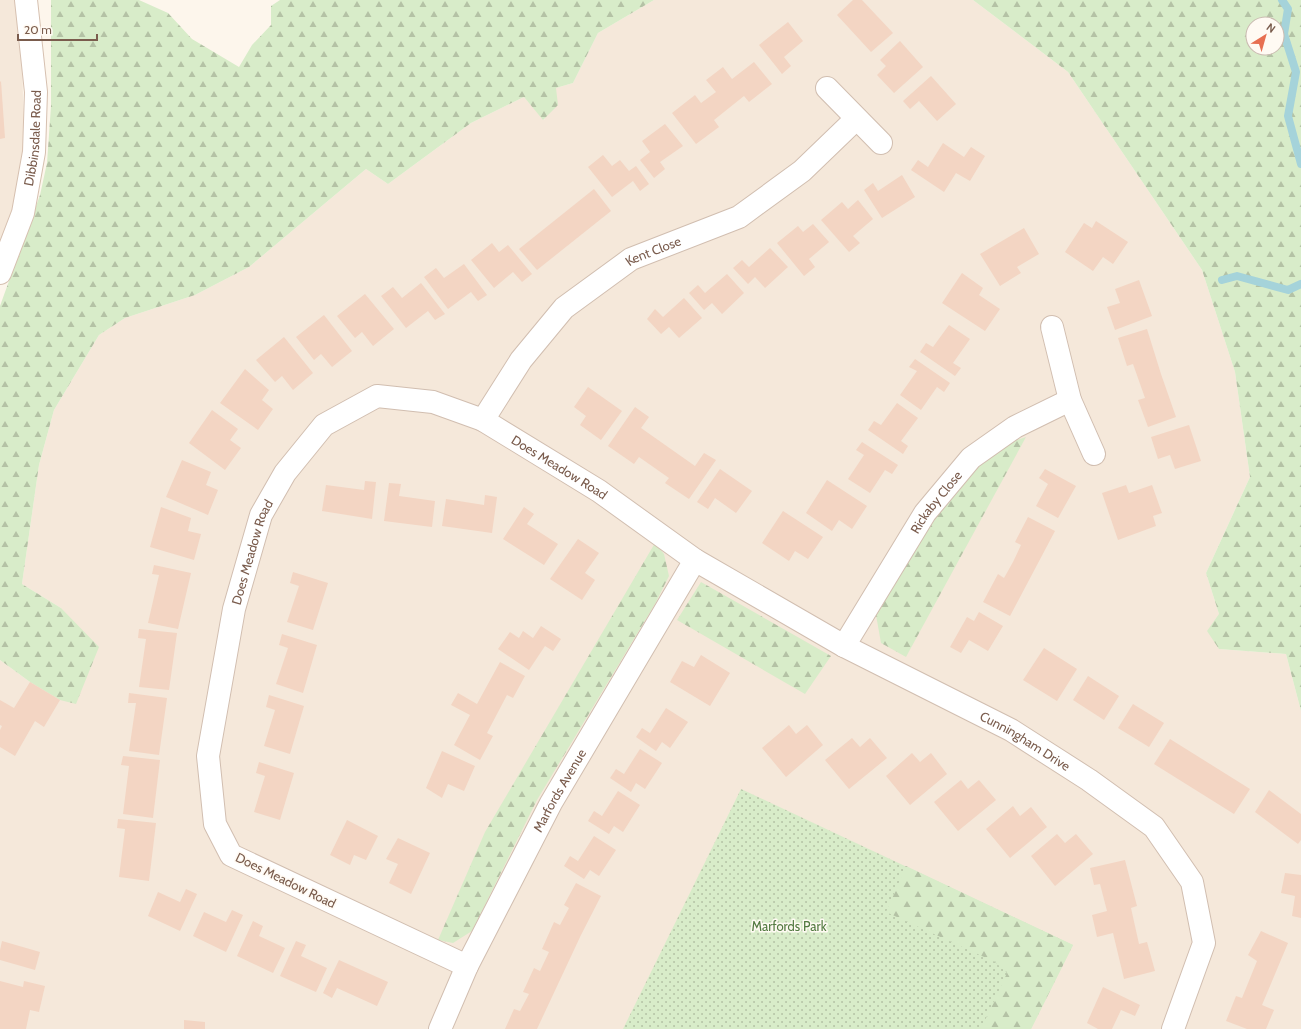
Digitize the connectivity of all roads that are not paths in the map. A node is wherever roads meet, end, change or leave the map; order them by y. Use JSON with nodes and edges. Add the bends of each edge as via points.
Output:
{"nodes":[{"id":1,"x":26,"y":0,"type":"edge"},
{"id":2,"x":827,"y":88,"type":"dead end"},
{"id":3,"x":856,"y":119,"type":"junction"},
{"id":4,"x":881,"y":143,"type":"dead end"},
{"id":5,"x":0,"y":273,"type":"edge"},
{"id":6,"x":1052,"y":327,"type":"dead end"},
{"id":7,"x":1070,"y":400,"type":"junction"},
{"id":8,"x":483,"y":420,"type":"junction"},
{"id":9,"x":1094,"y":454,"type":"dead end"},
{"id":10,"x":695,"y":560,"type":"junction"},
{"id":11,"x":844,"y":646,"type":"junction"},
{"id":12,"x":467,"y":966,"type":"junction"},
{"id":13,"x":440,"y":1029,"type":"edge"},
{"id":14,"x":1173,"y":1029,"type":"edge"}],
"edges":[{"from":1,"to":5,"type":"street","name":"Dibbinsdale Road","via":[[36,92],[34,152],[23,213]]},
{"from":2,"to":3,"type":"street"},
{"from":3,"to":4,"type":"street"},
{"from":3,"to":8,"type":"street","name":"Kent Close","via":[[802,171],[739,217],[631,259],[564,308],[521,360]]},
{"from":6,"to":7,"type":"street"},
{"from":7,"to":9,"type":"street"},
{"from":7,"to":11,"type":"street","name":"Rickaby Close","via":[[1015,427],[971,458],[925,513]]},
{"from":8,"to":10,"type":"street","name":"Does Meadow Road","via":[[599,491]]},
{"from":8,"to":12,"type":"street","name":"Does Meadow Road","via":[[433,402],[377,396],[324,424],[285,474],[261,514],[234,610],[208,756],[215,824],[231,854]]},
{"from":10,"to":11,"type":"street","name":"Cunningham Drive"},
{"from":10,"to":12,"type":"street","name":"Marfords Avenue","via":[[551,803]]},
{"from":11,"to":14,"type":"street","name":"Cunningham Drive","via":[[1010,730],[1089,780],[1154,827],[1192,882],[1204,942]]},
{"from":12,"to":13,"type":"street","name":"Marfords Avenue"}]}
